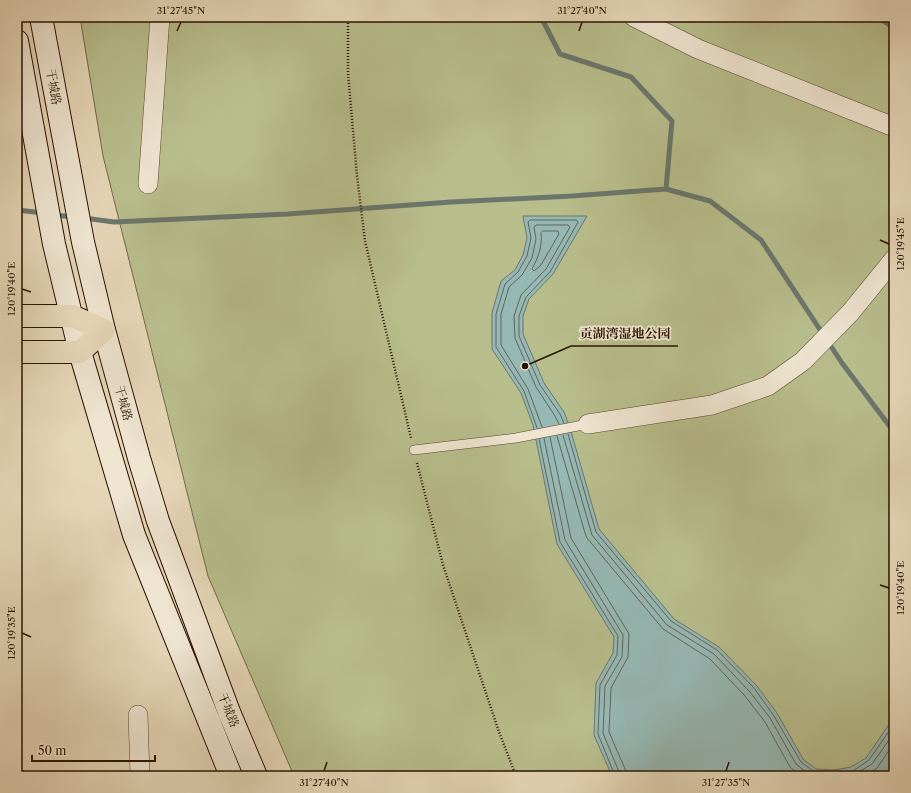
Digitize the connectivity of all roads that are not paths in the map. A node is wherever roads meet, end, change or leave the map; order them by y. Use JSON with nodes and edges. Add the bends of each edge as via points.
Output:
{"nodes":[{"id":1,"x":41,"y":17,"type":"edge"},
{"id":2,"x":160,"y":17,"type":"edge"},
{"id":3,"x":634,"y":17,"type":"edge"},
{"id":4,"x":17,"y":41,"type":"edge"},
{"id":5,"x":894,"y":127,"type":"edge"},
{"id":6,"x":148,"y":184,"type":"dead end"},
{"id":7,"x":894,"y":259,"type":"edge"},
{"id":8,"x":17,"y":316,"type":"edge"},
{"id":9,"x":72,"y":316,"type":"junction"},
{"id":10,"x":104,"y":330,"type":"junction"},
{"id":11,"x":17,"y":352,"type":"edge"},
{"id":12,"x":80,"y":352,"type":"junction"},
{"id":13,"x":588,"y":424,"type":"joint"},
{"id":14,"x":414,"y":450,"type":"road end"},
{"id":15,"x":136,"y":776,"type":"edge"},
{"id":16,"x":140,"y":776,"type":"edge"},
{"id":17,"x":231,"y":776,"type":"edge"},
{"id":18,"x":256,"y":776,"type":"edge"}],
"edges":[{"from":1,"to":10,"type":"street","name":"干城路","via":[[83,242]]},
{"from":2,"to":6,"type":"street"},
{"from":3,"to":5,"type":"street","via":[[698,49]]},
{"from":4,"to":9,"type":"street","name":"干城路","via":[[42,184]]},
{"from":7,"to":13,"type":"street","via":[[850,313],[803,361],[768,386],[712,405]]},
{"from":8,"to":9,"type":"main road"},
{"from":9,"to":10,"type":"main road"},
{"from":9,"to":12,"type":"street","name":"干城路"},
{"from":10,"to":12,"type":"main road"},
{"from":10,"to":18,"type":"street","name":"干城路","via":[[158,521],[229,712]]},
{"from":11,"to":12,"type":"main road"},
{"from":12,"to":17,"type":"street","name":"干城路","via":[[134,535]]},
{"from":13,"to":14,"type":"lane","via":[[516,438]]},
{"from":15,"to":16,"type":"street","via":[[137,715]]}]}
